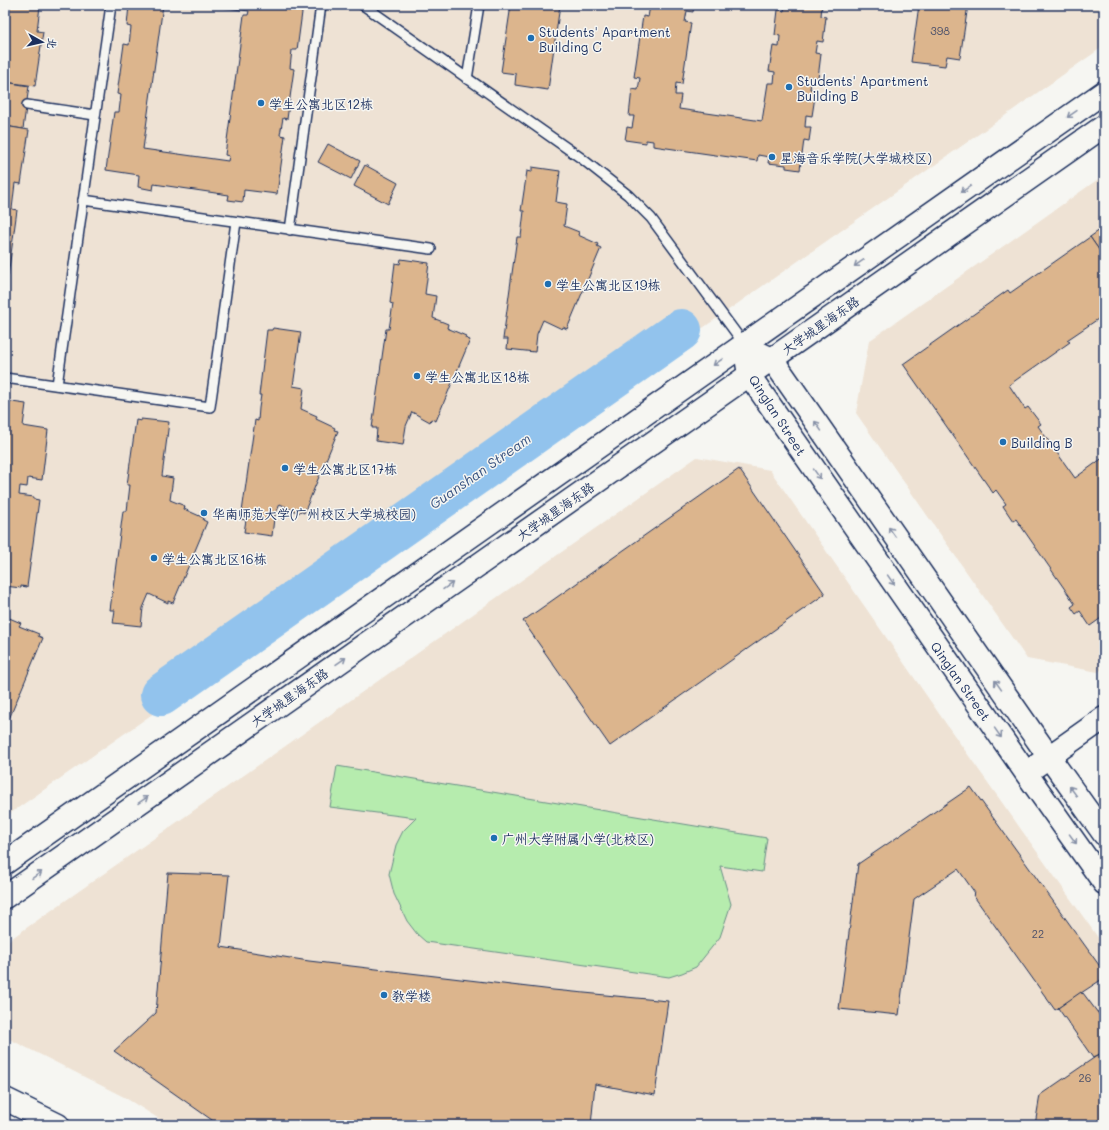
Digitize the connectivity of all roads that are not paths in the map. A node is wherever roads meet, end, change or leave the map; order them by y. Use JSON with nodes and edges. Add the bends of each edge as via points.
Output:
{"nodes":[{"id":1,"x":111,"y":5,"type":"edge"},
{"id":2,"x":321,"y":5,"type":"edge"},
{"id":3,"x":363,"y":5,"type":"edge"},
{"id":4,"x":479,"y":5,"type":"edge"},
{"id":5,"x":467,"y":79,"type":"junction"},
{"id":6,"x":1104,"y":92,"type":"edge"},
{"id":7,"x":26,"y":105,"type":"dead end"},
{"id":8,"x":95,"y":115,"type":"junction"},
{"id":9,"x":1104,"y":126,"type":"edge"},
{"id":10,"x":83,"y":200,"type":"junction"},
{"id":11,"x":236,"y":222,"type":"junction"},
{"id":12,"x":290,"y":230,"type":"junction"},
{"id":13,"x":431,"y":249,"type":"dead end"},
{"id":14,"x":744,"y":344,"type":"junction"},
{"id":15,"x":772,"y":359,"type":"junction"},
{"id":16,"x":749,"y":375,"type":"junction"},
{"id":17,"x":5,"y":378,"type":"edge"},
{"id":18,"x":57,"y":385,"type":"junction"},
{"id":19,"x":1104,"y":718,"type":"edge"},
{"id":20,"x":1049,"y":757,"type":"junction"},
{"id":21,"x":1026,"y":773,"type":"junction"},
{"id":22,"x":1104,"y":834,"type":"edge"},
{"id":23,"x":5,"y":863,"type":"edge"},
{"id":24,"x":1104,"y":883,"type":"edge"},
{"id":25,"x":5,"y":897,"type":"edge"},
{"id":26,"x":5,"y":1099,"type":"edge"},
{"id":27,"x":58,"y":1125,"type":"edge"}],
"edges":[{"from":1,"to":8,"type":"lane"},
{"from":2,"to":12,"type":"lane"},
{"from":3,"to":5,"type":"lane"},
{"from":4,"to":5,"type":"lane"},
{"from":5,"to":14,"type":"lane","via":[[581,158],[636,203],[651,218]]},
{"from":6,"to":14,"type":"main road","one_way":true},
{"from":7,"to":8,"type":"lane"},
{"from":8,"to":10,"type":"lane"},
{"from":9,"to":15,"type":"main road","name":"大学城星海东路"},
{"from":10,"to":11,"type":"lane"},
{"from":10,"to":18,"type":"lane"},
{"from":11,"to":12,"type":"lane"},
{"from":11,"to":18,"type":"lane","via":[[210,407]]},
{"from":12,"to":13,"type":"lane"},
{"from":14,"to":15,"type":"main road","name":"Qinglan Street"},
{"from":14,"to":16,"type":"main road","name":"Qinglan Street"},
{"from":14,"to":23,"type":"main road","one_way":true},
{"from":15,"to":16,"type":"main road","name":"大学城星海东路"},
{"from":20,"to":15,"type":"main road","name":"Qinglan Street","one_way":true},
{"from":16,"to":21,"type":"main road","name":"Qinglan Street","one_way":true},
{"from":25,"to":16,"type":"main road","name":"大学城星海东路","one_way":true},
{"from":17,"to":18,"type":"lane"},
{"from":19,"to":20,"type":"main road"},
{"from":20,"to":21,"type":"main road"},
{"from":22,"to":20,"type":"main road","name":"Qinglan Street","one_way":true},
{"from":21,"to":24,"type":"main road","name":"Qinglan Street","one_way":true},
{"from":26,"to":27,"type":"main road"}]}
